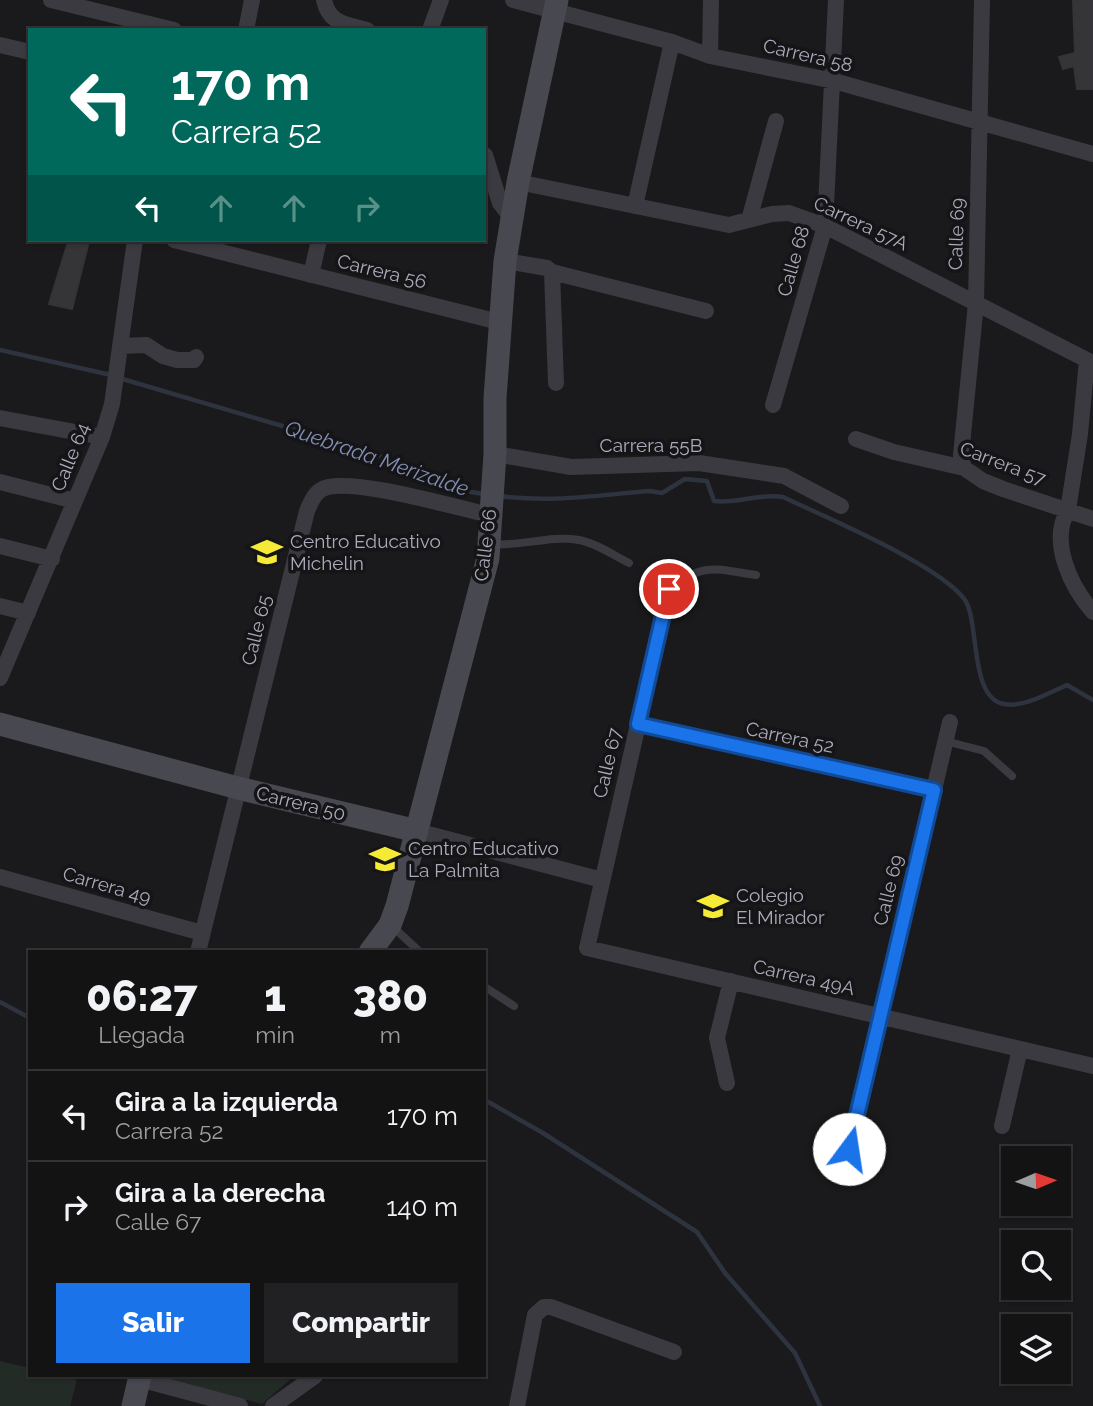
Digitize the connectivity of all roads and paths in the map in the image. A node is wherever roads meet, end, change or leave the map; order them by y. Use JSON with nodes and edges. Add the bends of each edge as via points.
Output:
{"nodes":[{"id":1,"x":51,"y":0,"type":"edge"},
{"id":2,"x":252,"y":0,"type":"edge"},
{"id":3,"x":441,"y":0,"type":"edge"},
{"id":4,"x":513,"y":0,"type":"edge"},
{"id":5,"x":711,"y":0,"type":"edge"},
{"id":6,"x":836,"y":0,"type":"edge"},
{"id":7,"x":982,"y":0,"type":"edge"},
{"id":8,"x":555,"y":5,"type":"edge"},
{"id":9,"x":326,"y":6,"type":"edge"},
{"id":10,"x":166,"y":28,"type":"edge"},
{"id":11,"x":246,"y":28,"type":"edge"},
{"id":12,"x":360,"y":28,"type":"edge"},
{"id":13,"x":431,"y":28,"type":"edge"},
{"id":14,"x":672,"y":42,"type":"junction"},
{"id":15,"x":0,"y":45,"type":"edge"},
{"id":16,"x":28,"y":52,"type":"edge"},
{"id":17,"x":710,"y":56,"type":"junction"},
{"id":18,"x":834,"y":81,"type":"junction"},
{"id":19,"x":776,"y":121,"type":"dead end"},
{"id":20,"x":981,"y":123,"type":"junction"},
{"id":21,"x":1093,"y":154,"type":"edge"},
{"id":22,"x":486,"y":158,"type":"edge"},
{"id":23,"x":518,"y":183,"type":"junction"},
{"id":24,"x":635,"y":206,"type":"junction"},
{"id":25,"x":511,"y":217,"type":"junction"},
{"id":26,"x":749,"y":220,"type":"junction"},
{"id":27,"x":825,"y":226,"type":"junction"},
{"id":28,"x":135,"y":242,"type":"edge"},
{"id":29,"x":182,"y":242,"type":"edge"},
{"id":30,"x":319,"y":242,"type":"edge"},
{"id":31,"x":505,"y":261,"type":"junction"},
{"id":32,"x":549,"y":270,"type":"junction"},
{"id":33,"x":311,"y":275,"type":"junction"},
{"id":34,"x":975,"y":303,"type":"junction"},
{"id":35,"x":706,"y":311,"type":"dead end"},
{"id":36,"x":499,"y":322,"type":"junction"},
{"id":37,"x":120,"y":346,"type":"junction"},
{"id":38,"x":196,"y":357,"type":"dead end"},
{"id":39,"x":556,"y":383,"type":"dead end"},
{"id":40,"x":773,"y":405,"type":"dead end"},
{"id":41,"x":0,"y":418,"type":"edge"},
{"id":42,"x":102,"y":437,"type":"junction"},
{"id":43,"x":856,"y":439,"type":"dead end"},
{"id":44,"x":495,"y":454,"type":"junction"},
{"id":45,"x":964,"y":468,"type":"junction"},
{"id":46,"x":0,"y":482,"type":"edge"},
{"id":47,"x":75,"y":500,"type":"junction"},
{"id":48,"x":841,"y":506,"type":"dead end"},
{"id":49,"x":1068,"y":510,"type":"junction"},
{"id":50,"x":490,"y":514,"type":"junction"},
{"id":51,"x":1093,"y":519,"type":"edge"},
{"id":52,"x":488,"y":544,"type":"junction"},
{"id":53,"x":0,"y":546,"type":"edge"},
{"id":54,"x":52,"y":559,"type":"junction"},
{"id":55,"x":629,"y":563,"type":"dead end"},
{"id":56,"x":756,"y":575,"type":"dead end"},
{"id":57,"x":669,"y":589,"type":"joint"},
{"id":58,"x":0,"y":606,"type":"edge"},
{"id":59,"x":1093,"y":612,"type":"edge"},
{"id":60,"x":28,"y":613,"type":"junction"},
{"id":61,"x":0,"y":678,"type":"edge"},
{"id":62,"x":950,"y":722,"type":"dead end"},
{"id":63,"x":0,"y":724,"type":"edge"},
{"id":64,"x":638,"y":724,"type":"junction"},
{"id":65,"x":945,"y":741,"type":"junction"},
{"id":66,"x":1012,"y":776,"type":"dead end"},
{"id":67,"x":238,"y":788,"type":"junction"},
{"id":68,"x":934,"y":790,"type":"junction"},
{"id":69,"x":417,"y":831,"type":"junction"},
{"id":70,"x":0,"y":877,"type":"edge"},
{"id":71,"x":602,"y":880,"type":"junction"},
{"id":72,"x":390,"y":925,"type":"junction"},
{"id":73,"x":202,"y":933,"type":"junction"},
{"id":74,"x":587,"y":948,"type":"joint"},
{"id":75,"x":198,"y":950,"type":"edge"},
{"id":76,"x":371,"y":950,"type":"edge"},
{"id":77,"x":419,"y":950,"type":"edge"},
{"id":78,"x":732,"y":981,"type":"junction"},
{"id":79,"x":486,"y":989,"type":"edge"},
{"id":80,"x":514,"y":1006,"type":"dead end"},
{"id":81,"x":881,"y":1016,"type":"junction"},
{"id":82,"x":1020,"y":1049,"type":"junction"},
{"id":83,"x":1093,"y":1066,"type":"edge"},
{"id":84,"x":727,"y":1083,"type":"dead end"},
{"id":85,"x":1002,"y":1126,"type":"dead end"},
{"id":86,"x":849,"y":1149,"type":"dead end"},
{"id":87,"x":674,"y":1352,"type":"dead end"},
{"id":88,"x":139,"y":1377,"type":"edge"},
{"id":89,"x":314,"y":1377,"type":"edge"},
{"id":90,"x":133,"y":1406,"type":"edge"},
{"id":91,"x":240,"y":1406,"type":"edge"},
{"id":92,"x":273,"y":1406,"type":"edge"},
{"id":93,"x":517,"y":1406,"type":"edge"}],
"edges":[{"from":1,"to":10,"type":"street"},
{"from":2,"to":11,"type":"street"},
{"from":3,"to":13,"type":"street"},
{"from":4,"to":8,"type":"street","name":"Carrera 58"},
{"from":5,"to":17,"type":"street"},
{"from":6,"to":18,"type":"street","name":"Calle 68"},
{"from":7,"to":20,"type":"street","name":"Calle 69"},
{"from":8,"to":14,"type":"street","name":"Carrera 58"},
{"from":8,"to":23,"type":"street","name":"Calle 66"},
{"from":9,"to":12,"type":"street","via":[[334,21]]},
{"from":14,"to":17,"type":"street","name":"Carrera 58"},
{"from":14,"to":24,"type":"street"},
{"from":15,"to":16,"type":"street"},
{"from":17,"to":18,"type":"street","name":"Carrera 58"},
{"from":18,"to":20,"type":"street","name":"Carrera 58"},
{"from":18,"to":27,"type":"street","name":"Calle 68"},
{"from":19,"to":26,"type":"street"},
{"from":20,"to":21,"type":"street","name":"Carrera 58"},
{"from":20,"to":34,"type":"street","name":"Calle 69"},
{"from":22,"to":25,"type":"street","via":[[500,203]]},
{"from":23,"to":24,"type":"street","name":"Carrera 57A"},
{"from":23,"to":25,"type":"street","name":"Calle 66"},
{"from":24,"to":26,"type":"street","name":"Carrera 57A","via":[[729,225]]},
{"from":25,"to":31,"type":"street","name":"Calle 66"},
{"from":26,"to":27,"type":"street","name":"Carrera 57A","via":[[789,213]]},
{"from":27,"to":34,"type":"street","name":"Carrera 57A"},
{"from":27,"to":40,"type":"street","name":"Calle 68"},
{"from":28,"to":37,"type":"street","name":"Calle 64"},
{"from":29,"to":33,"type":"street","name":"Carrera 56"},
{"from":30,"to":33,"type":"street"},
{"from":31,"to":32,"type":"street"},
{"from":31,"to":36,"type":"street","name":"Calle 66"},
{"from":32,"to":35,"type":"street"},
{"from":32,"to":39,"type":"street"},
{"from":33,"to":36,"type":"street","name":"Carrera 56"},
{"from":34,"to":45,"type":"street","name":"Calle 69","via":[[961,455]]},
{"from":34,"to":49,"type":"street","name":"Carrera 57A","via":[[1087,360]]},
{"from":36,"to":44,"type":"street","name":"Calle 66"},
{"from":37,"to":38,"type":"street","via":[[146,345],[177,360]]},
{"from":37,"to":42,"type":"street","name":"Calle 64"},
{"from":41,"to":42,"type":"street"},
{"from":42,"to":47,"type":"street","name":"Calle 64"},
{"from":43,"to":45,"type":"street","name":"Carrera 57"},
{"from":44,"to":48,"type":"street","name":"Carrera 55B","via":[[571,467],[699,463],[784,476]]},
{"from":44,"to":50,"type":"street","name":"Calle 66"},
{"from":45,"to":49,"type":"street","name":"Carrera 57","via":[[983,481]]},
{"from":46,"to":47,"type":"street"},
{"from":47,"to":54,"type":"street","name":"Calle 64"},
{"from":49,"to":51,"type":"street","name":"Carrera 57"},
{"from":49,"to":59,"type":"street","via":[[1061,544],[1076,589]]},
{"from":50,"to":52,"type":"street","name":"Calle 66"},
{"from":50,"to":67,"type":"street","name":"Calle 65","via":[[355,487],[326,487],[314,494]]},
{"from":52,"to":55,"type":"lane","via":[[577,540]]},
{"from":52,"to":69,"type":"street","name":"Calle 66"},
{"from":53,"to":54,"type":"street"},
{"from":54,"to":60,"type":"street","name":"Calle 64"},
{"from":56,"to":57,"type":"lane","via":[[700,569]]},
{"from":57,"to":64,"type":"street","name":"Calle 67"},
{"from":58,"to":60,"type":"street"},
{"from":60,"to":61,"type":"street","name":"Calle 64"},
{"from":62,"to":65,"type":"street","name":"Calle 69"},
{"from":63,"to":67,"type":"street","name":"Carrera 50"},
{"from":64,"to":68,"type":"street","name":"Carrera 52"},
{"from":64,"to":71,"type":"street","name":"Calle 67"},
{"from":65,"to":66,"type":"lane","via":[[984,751]]},
{"from":65,"to":68,"type":"street","name":"Calle 69"},
{"from":67,"to":69,"type":"street","name":"Carrera 50"},
{"from":67,"to":73,"type":"street","name":"Calle 65"},
{"from":68,"to":81,"type":"street","name":"Calle 69"},
{"from":69,"to":71,"type":"street","name":"Carrera 50"},
{"from":69,"to":72,"type":"street","name":"Calle 66"},
{"from":70,"to":73,"type":"street","name":"Carrera 49"},
{"from":71,"to":74,"type":"street","name":"Calle 67"},
{"from":72,"to":76,"type":"street","name":"Calle 66"},
{"from":72,"to":77,"type":"lane"},
{"from":73,"to":75,"type":"street","name":"Calle 65"},
{"from":74,"to":78,"type":"street","name":"Carrera 49A"},
{"from":78,"to":81,"type":"street","name":"Carrera 49A"},
{"from":78,"to":84,"type":"street","via":[[717,1038]]},
{"from":79,"to":80,"type":"lane"},
{"from":81,"to":82,"type":"street","name":"Carrera 49A"},
{"from":81,"to":86,"type":"street","name":"Calle 69"},
{"from":82,"to":83,"type":"street","name":"Carrera 49A"},
{"from":82,"to":85,"type":"street"},
{"from":87,"to":93,"type":"street","via":[[544,1307],[536,1315]]},
{"from":88,"to":90,"type":"street"},
{"from":88,"to":91,"type":"street"},
{"from":89,"to":92,"type":"street"}]}
